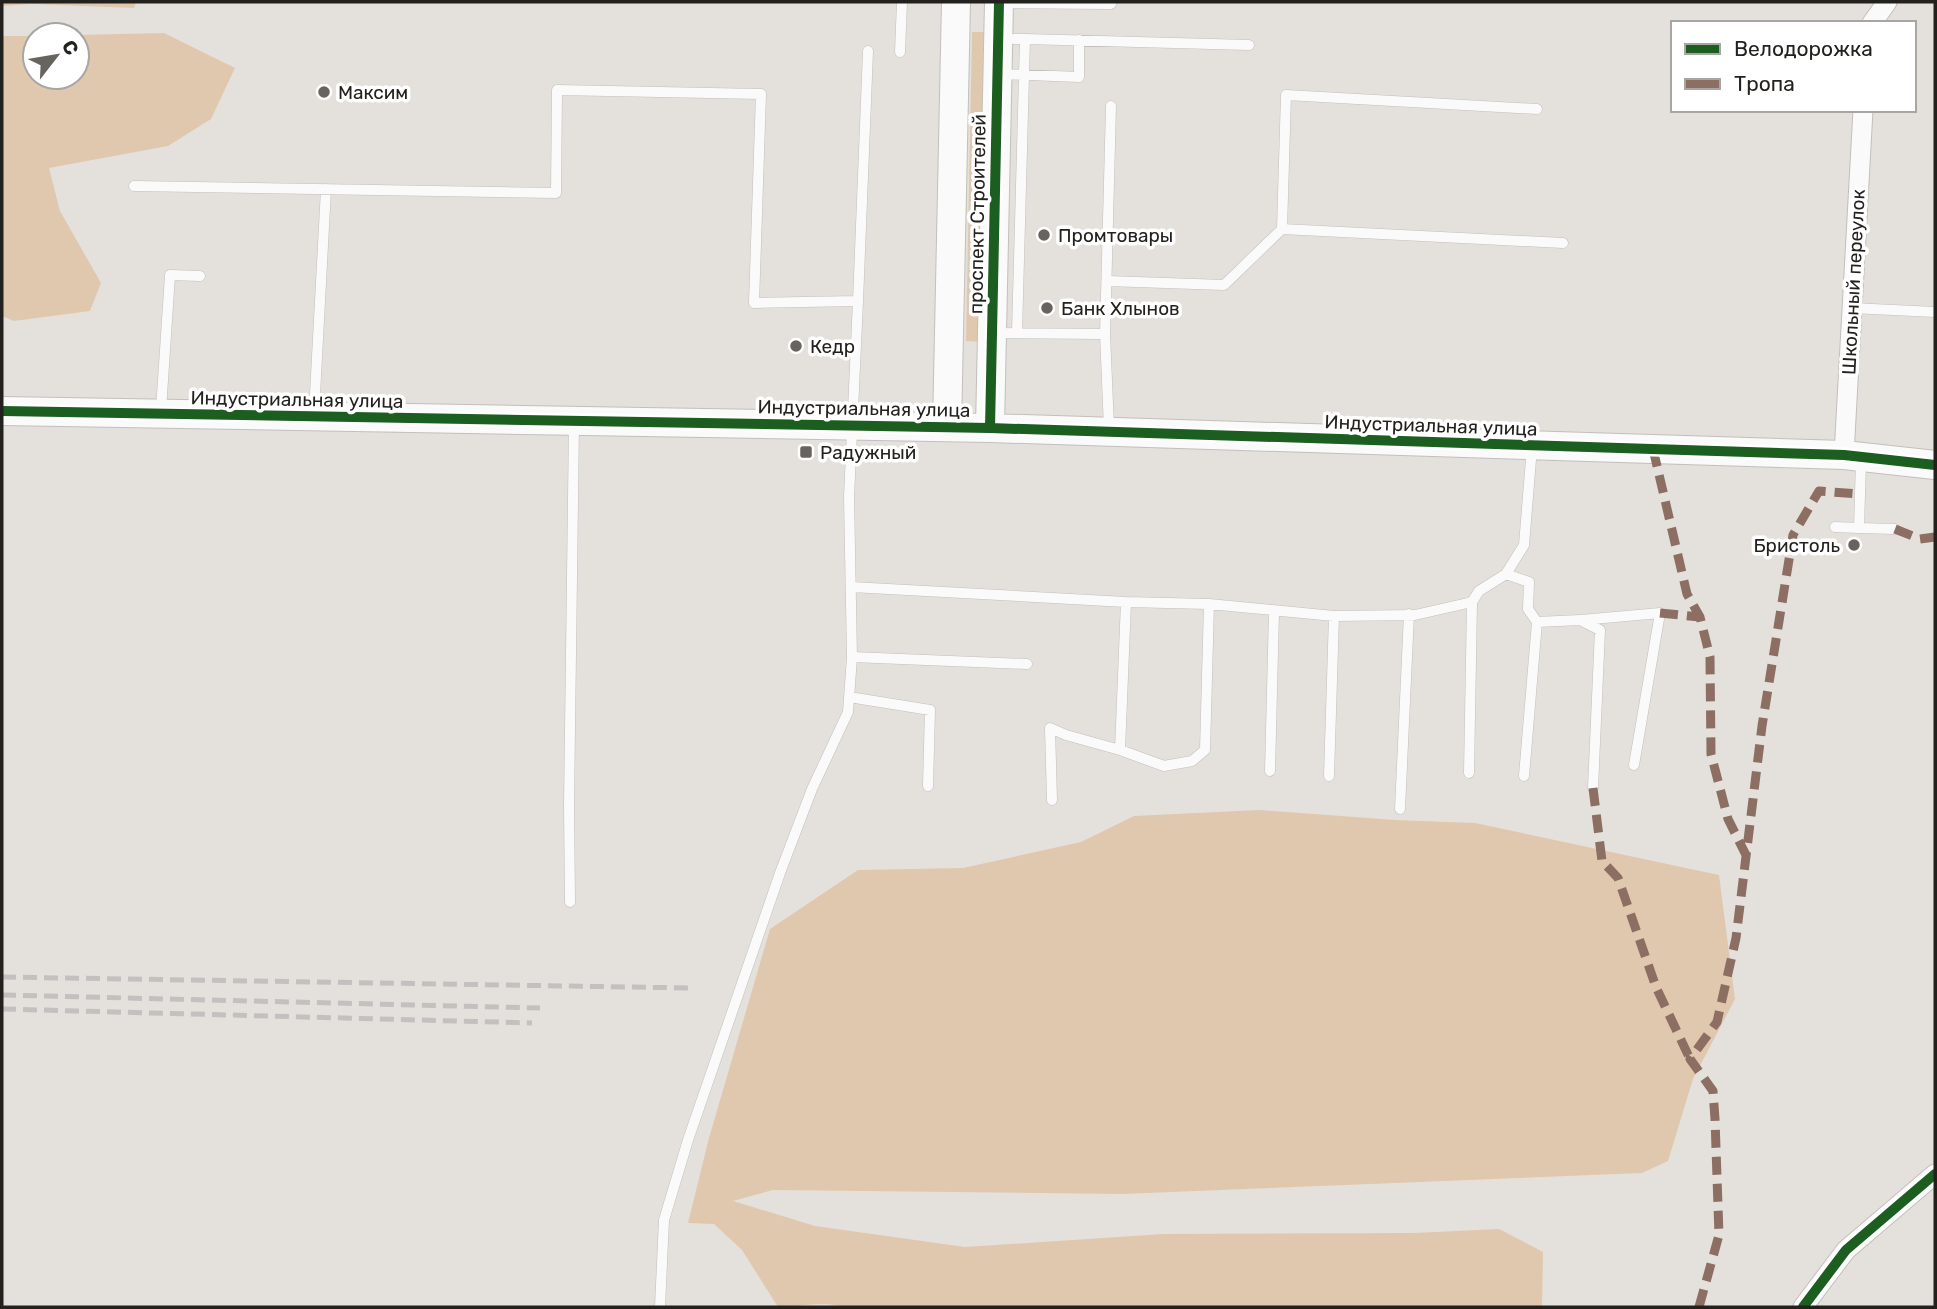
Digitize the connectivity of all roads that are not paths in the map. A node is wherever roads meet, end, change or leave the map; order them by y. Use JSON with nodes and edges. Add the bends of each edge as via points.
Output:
{"nodes":[{"id":1,"x":902,"y":2,"type":"edge"},
{"id":2,"x":956,"y":2,"type":"edge"},
{"id":3,"x":999,"y":2,"type":"edge"},
{"id":4,"x":1111,"y":2,"type":"edge"},
{"id":5,"x":1887,"y":2,"type":"edge"},
{"id":6,"x":1873,"y":21,"type":"edge"},
{"id":7,"x":1079,"y":40,"type":"junction"},
{"id":8,"x":1249,"y":45,"type":"dead end"},
{"id":9,"x":868,"y":51,"type":"dead end"},
{"id":10,"x":900,"y":51,"type":"dead end"},
{"id":11,"x":1011,"y":74,"type":"junction"},
{"id":12,"x":1111,"y":106,"type":"dead end"},
{"id":13,"x":1538,"y":109,"type":"dead end"},
{"id":14,"x":1863,"y":112,"type":"edge"},
{"id":15,"x":134,"y":186,"type":"dead end"},
{"id":16,"x":326,"y":189,"type":"junction"},
{"id":17,"x":1282,"y":229,"type":"junction"},
{"id":18,"x":1563,"y":243,"type":"dead end"},
{"id":19,"x":200,"y":276,"type":"dead end"},
{"id":20,"x":1107,"y":281,"type":"junction"},
{"id":21,"x":858,"y":300,"type":"junction"},
{"id":22,"x":1851,"y":308,"type":"junction"},
{"id":23,"x":1935,"y":312,"type":"edge"},
{"id":24,"x":1005,"y":333,"type":"junction"},
{"id":25,"x":1105,"y":334,"type":"junction"},
{"id":26,"x":2,"y":411,"type":"edge"},
{"id":27,"x":160,"y":414,"type":"junction"},
{"id":28,"x":313,"y":417,"type":"junction"},
{"id":29,"x":575,"y":420,"type":"junction"},
{"id":30,"x":852,"y":425,"type":"junction"},
{"id":31,"x":947,"y":427,"type":"junction"},
{"id":32,"x":990,"y":428,"type":"junction"},
{"id":33,"x":1109,"y":433,"type":"junction"},
{"id":34,"x":1532,"y":445,"type":"junction"},
{"id":35,"x":1853,"y":456,"type":"junction"},
{"id":36,"x":1935,"y":465,"type":"edge"},
{"id":37,"x":1835,"y":527,"type":"dead end"},
{"id":38,"x":1859,"y":528,"type":"junction"},
{"id":39,"x":1895,"y":530,"type":"dead end"},
{"id":40,"x":1506,"y":574,"type":"junction"},
{"id":41,"x":851,"y":587,"type":"junction"},
{"id":42,"x":1126,"y":602,"type":"junction"},
{"id":43,"x":1472,"y":602,"type":"junction"},
{"id":44,"x":1209,"y":604,"type":"junction"},
{"id":45,"x":1274,"y":612,"type":"junction"},
{"id":46,"x":1409,"y":614,"type":"junction"},
{"id":47,"x":1334,"y":616,"type":"junction"},
{"id":48,"x":1580,"y":620,"type":"junction"},
{"id":49,"x":1537,"y":622,"type":"junction"},
{"id":50,"x":852,"y":657,"type":"junction"},
{"id":51,"x":1027,"y":664,"type":"dead end"},
{"id":52,"x":849,"y":697,"type":"junction"},
{"id":53,"x":1120,"y":750,"type":"junction"},
{"id":54,"x":1634,"y":765,"type":"dead end"},
{"id":55,"x":1270,"y":771,"type":"dead end"},
{"id":56,"x":1469,"y":773,"type":"dead end"},
{"id":57,"x":1329,"y":776,"type":"dead end"},
{"id":58,"x":1524,"y":776,"type":"dead end"},
{"id":59,"x":928,"y":786,"type":"dead end"},
{"id":60,"x":1593,"y":788,"type":"dead end"},
{"id":61,"x":1052,"y":800,"type":"dead end"},
{"id":62,"x":1400,"y":809,"type":"dead end"},
{"id":63,"x":570,"y":902,"type":"dead end"},
{"id":64,"x":1935,"y":1174,"type":"edge"},
{"id":65,"x":662,"y":1304,"type":"edge"},
{"id":66,"x":1803,"y":1307,"type":"edge"}],
"edges":[{"from":1,"to":10,"type":"lane"},
{"from":2,"to":31,"type":"street","name":"проспект Строителей"},
{"from":3,"to":4,"type":"lane"},
{"from":3,"to":11,"type":"street","name":"проспект Строителей"},
{"from":5,"to":6,"type":"street"},
{"from":7,"to":8,"type":"lane"},
{"from":7,"to":11,"type":"lane","via":[[1019,39]]},
{"from":7,"to":11,"type":"lane","via":[[1079,77]]},
{"from":9,"to":21,"type":"lane"},
{"from":11,"to":24,"type":"street","name":"проспект Строителей"},
{"from":12,"to":20,"type":"lane"},
{"from":13,"to":17,"type":"lane","via":[[1286,95]]},
{"from":14,"to":22,"type":"street","name":"Школьный переулок"},
{"from":15,"to":16,"type":"lane"},
{"from":16,"to":21,"type":"lane","via":[[556,193],[557,90],[761,94],[754,303]]},
{"from":16,"to":28,"type":"lane"},
{"from":17,"to":18,"type":"lane"},
{"from":17,"to":20,"type":"lane","via":[[1224,285]]},
{"from":19,"to":27,"type":"lane","via":[[170,275]]},
{"from":20,"to":25,"type":"lane"},
{"from":21,"to":30,"type":"lane"},
{"from":22,"to":23,"type":"lane"},
{"from":22,"to":35,"type":"street","name":"Школьный переулок"},
{"from":24,"to":25,"type":"lane"},
{"from":24,"to":32,"type":"street","name":"проспект Строителей"},
{"from":25,"to":33,"type":"lane"},
{"from":26,"to":27,"type":"street","name":"Индустриальная улица"},
{"from":27,"to":28,"type":"street","name":"Индустриальная улица"},
{"from":28,"to":29,"type":"street","name":"Индустриальная улица"},
{"from":29,"to":30,"type":"street","name":"Индустриальная улица"},
{"from":29,"to":63,"type":"lane"},
{"from":30,"to":31,"type":"street","name":"Индустриальная улица"},
{"from":30,"to":41,"type":"lane"},
{"from":31,"to":32,"type":"street","name":"Индустриальная улица"},
{"from":32,"to":33,"type":"street","name":"Индустриальная улица"},
{"from":33,"to":34,"type":"street","name":"Индустриальная улица"},
{"from":34,"to":35,"type":"street","name":"Индустриальная улица"},
{"from":34,"to":40,"type":"lane","via":[[1524,545]]},
{"from":35,"to":36,"type":"street","name":"Индустриальная улица"},
{"from":35,"to":38,"type":"lane"},
{"from":37,"to":38,"type":"lane"},
{"from":38,"to":39,"type":"lane"},
{"from":40,"to":43,"type":"lane","via":[[1479,591]]},
{"from":40,"to":49,"type":"lane","via":[[1529,582],[1528,609]]},
{"from":41,"to":42,"type":"lane"},
{"from":41,"to":50,"type":"lane"},
{"from":42,"to":44,"type":"lane"},
{"from":42,"to":53,"type":"lane"},
{"from":43,"to":46,"type":"lane"},
{"from":43,"to":56,"type":"lane"},
{"from":44,"to":45,"type":"lane"},
{"from":44,"to":53,"type":"lane","via":[[1205,750],[1192,761],[1164,766]]},
{"from":45,"to":47,"type":"lane"},
{"from":45,"to":55,"type":"lane"},
{"from":46,"to":47,"type":"lane"},
{"from":46,"to":62,"type":"lane"},
{"from":47,"to":57,"type":"lane"},
{"from":48,"to":49,"type":"lane"},
{"from":48,"to":54,"type":"lane","via":[[1660,612]]},
{"from":48,"to":60,"type":"lane","via":[[1600,631]]},
{"from":49,"to":58,"type":"lane"},
{"from":50,"to":51,"type":"lane"},
{"from":50,"to":52,"type":"lane"},
{"from":52,"to":59,"type":"lane","via":[[930,710]]},
{"from":52,"to":65,"type":"lane","via":[[848,712],[780,873],[688,1140],[664,1220]]},
{"from":53,"to":61,"type":"lane","via":[[1051,728]]},
{"from":64,"to":66,"type":"street","via":[[1846,1250]]}]}
